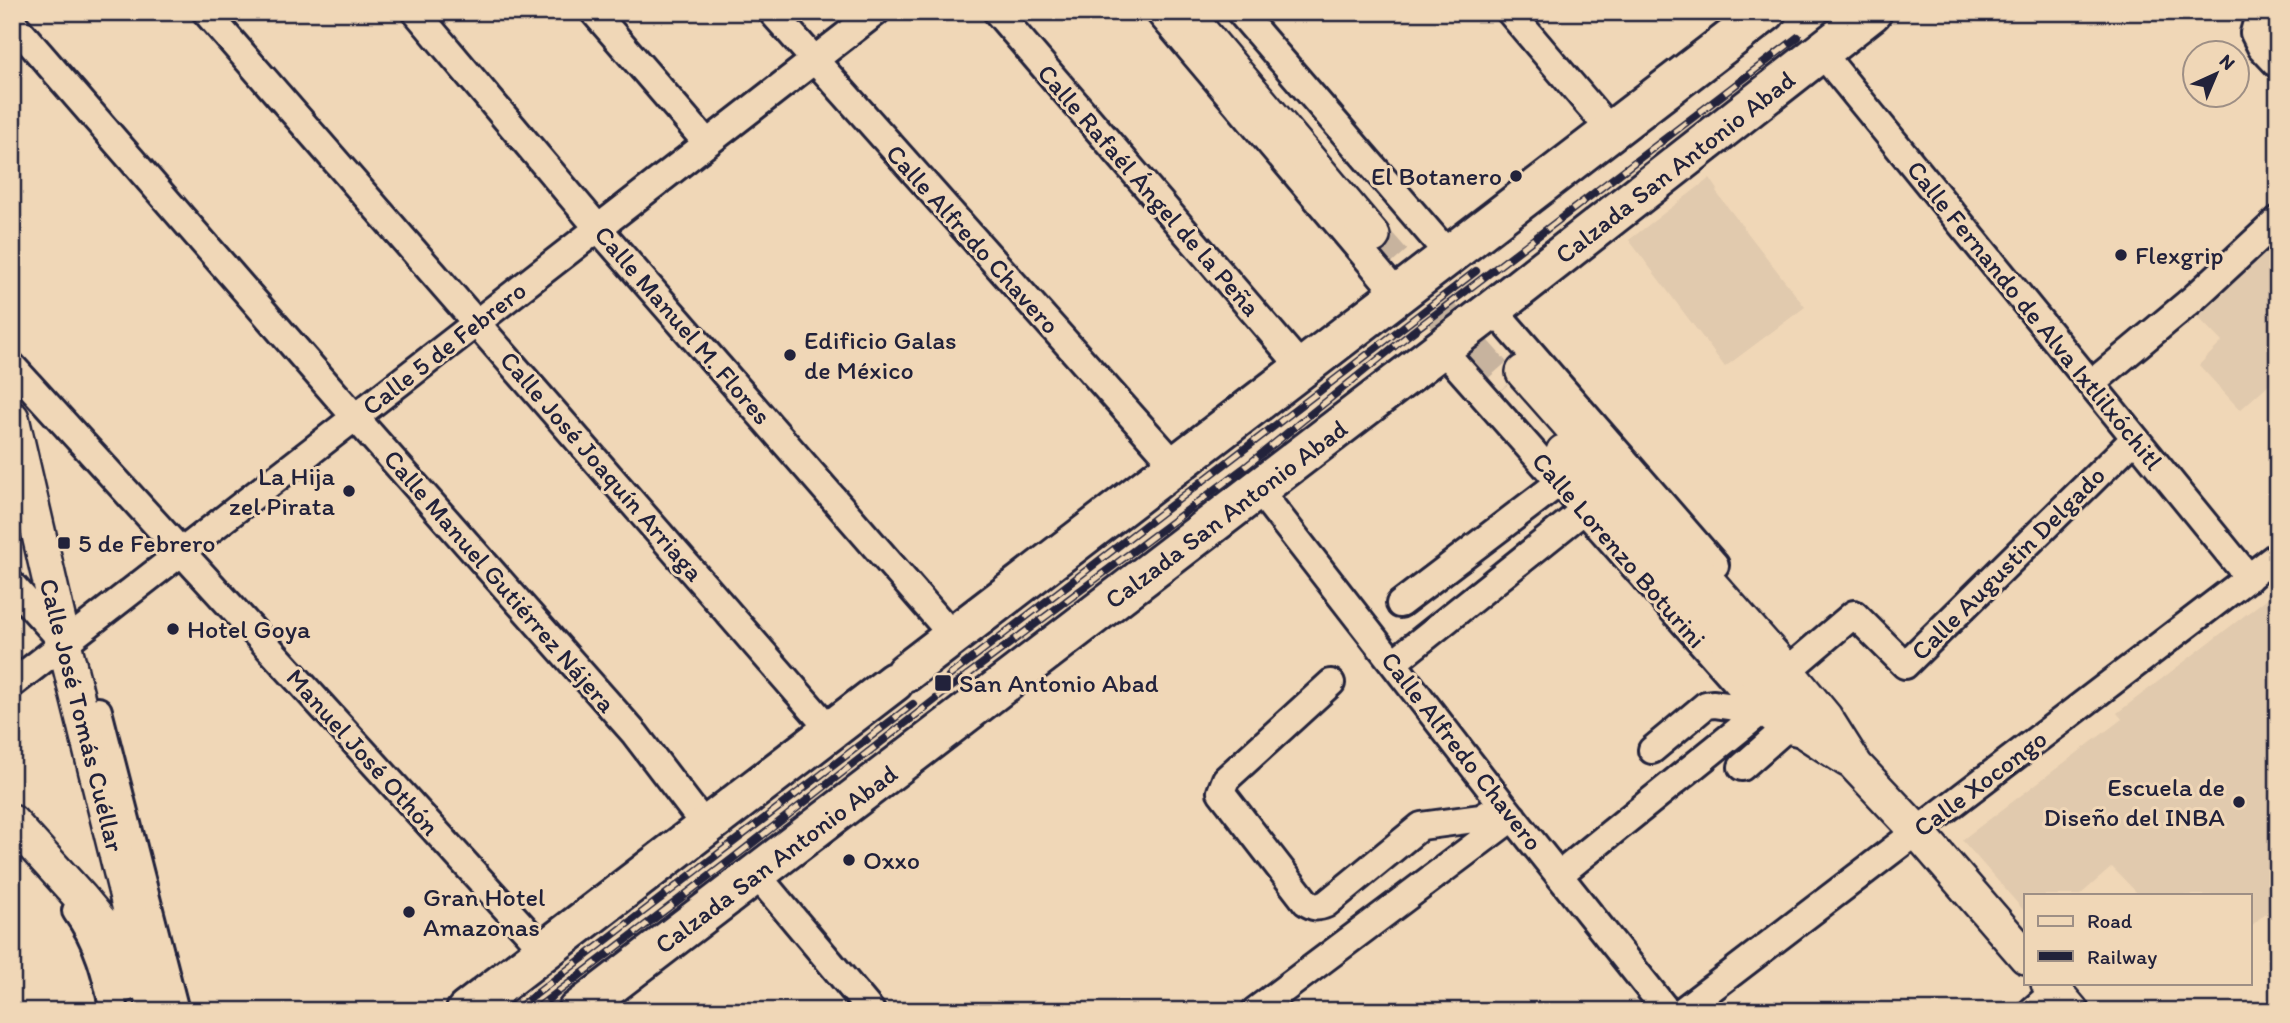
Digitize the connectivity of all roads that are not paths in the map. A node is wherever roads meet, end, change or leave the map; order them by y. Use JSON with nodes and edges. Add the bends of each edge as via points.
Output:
{"nodes":[{"id":1,"x":206,"y":12,"type":"edge"},
{"id":2,"x":416,"y":12,"type":"edge"},
{"id":3,"x":594,"y":12,"type":"edge"},
{"id":4,"x":772,"y":12,"type":"edge"},
{"id":5,"x":876,"y":12,"type":"edge"},
{"id":6,"x":997,"y":12,"type":"edge"},
{"id":7,"x":1159,"y":12,"type":"edge"},
{"id":8,"x":1185,"y":12,"type":"edge"},
{"id":9,"x":1212,"y":12,"type":"edge"},
{"id":10,"x":1240,"y":12,"type":"edge"},
{"id":11,"x":1510,"y":12,"type":"edge"},
{"id":12,"x":1766,"y":12,"type":"edge"},
{"id":13,"x":1872,"y":12,"type":"edge"},
{"id":14,"x":2262,"y":12,"type":"edge"},
{"id":15,"x":12,"y":22,"type":"edge"},
{"id":16,"x":1821,"y":52,"type":"junction"},
{"id":17,"x":814,"y":60,"type":"junction"},
{"id":18,"x":2278,"y":65,"type":"edge"},
{"id":19,"x":1611,"y":131,"type":"junction"},
{"id":20,"x":707,"y":143,"type":"junction"},
{"id":21,"x":2278,"y":220,"type":"edge"},
{"id":22,"x":598,"y":228,"type":"junction"},
{"id":23,"x":1449,"y":255,"type":"junction"},
{"id":24,"x":1398,"y":295,"type":"junction"},
{"id":25,"x":1493,"y":309,"type":"junction"},
{"id":26,"x":477,"y":323,"type":"junction"},
{"id":27,"x":1442,"y":349,"type":"junction"},
{"id":28,"x":12,"y":366,"type":"edge"},
{"id":29,"x":1302,"y":368,"type":"junction"},
{"id":30,"x":2091,"y":384,"type":"junction"},
{"id":31,"x":355,"y":417,"type":"junction"},
{"id":32,"x":12,"y":418,"type":"edge"},
{"id":33,"x":2135,"y":438,"type":"junction"},
{"id":34,"x":1175,"y":465,"type":"junction"},
{"id":35,"x":1560,"y":482,"type":"junction"},
{"id":36,"x":1258,"y":489,"type":"junction"},
{"id":37,"x":1584,"y":510,"type":"junction"},
{"id":38,"x":182,"y":553,"type":"junction"},
{"id":39,"x":2278,"y":555,"type":"edge"},
{"id":40,"x":2249,"y":578,"type":"junction"},
{"id":41,"x":12,"y":585,"type":"edge"},
{"id":42,"x":1400,"y":604,"type":"dead end"},
{"id":43,"x":953,"y":636,"type":"junction"},
{"id":44,"x":64,"y":643,"type":"junction"},
{"id":45,"x":1393,"y":663,"type":"junction"},
{"id":46,"x":1787,"y":671,"type":"junction"},
{"id":47,"x":1331,"y":683,"type":"dead end"},
{"id":48,"x":12,"y":684,"type":"edge"},
{"id":49,"x":1762,"y":711,"type":"junction"},
{"id":50,"x":831,"y":731,"type":"junction"},
{"id":51,"x":1796,"y":732,"type":"junction"},
{"id":52,"x":1651,"y":750,"type":"dead end"},
{"id":53,"x":1856,"y":766,"type":"junction"},
{"id":54,"x":1742,"y":767,"type":"dead end"},
{"id":55,"x":1508,"y":811,"type":"junction"},
{"id":56,"x":12,"y":822,"type":"edge"},
{"id":57,"x":706,"y":827,"type":"junction"},
{"id":58,"x":1917,"y":831,"type":"junction"},
{"id":59,"x":12,"y":835,"type":"edge"},
{"id":60,"x":756,"y":874,"type":"junction"},
{"id":61,"x":1559,"y":876,"type":"junction"},
{"id":62,"x":544,"y":950,"type":"junction"},
{"id":63,"x":2024,"y":955,"type":"edge"},
{"id":64,"x":591,"y":1007,"type":"edge"},
{"id":65,"x":114,"y":1011,"type":"edge"},
{"id":66,"x":133,"y":1011,"type":"edge"},
{"id":67,"x":155,"y":1011,"type":"edge"},
{"id":68,"x":175,"y":1011,"type":"edge"},
{"id":69,"x":466,"y":1011,"type":"edge"},
{"id":70,"x":871,"y":1011,"type":"edge"},
{"id":71,"x":1255,"y":1011,"type":"edge"},
{"id":72,"x":1667,"y":1011,"type":"edge"},
{"id":73,"x":1682,"y":1011,"type":"edge"}],
"edges":[{"from":1,"to":26,"type":"street","name":"Calle José Joaquín Arriaga"},
{"from":2,"to":22,"type":"street","name":"Calle Manuel M. Flores"},
{"from":3,"to":20,"type":"street"},
{"from":4,"to":17,"type":"street","name":"Calle Alfredo Chavero"},
{"from":5,"to":17,"type":"street","name":"Calle 5 de Febrero"},
{"from":6,"to":29,"type":"street","name":"Calle Rafaél Ángel de la Peña"},
{"from":7,"to":24,"type":"street"},
{"from":8,"to":9,"type":"main road","via":[[1382,229]]},
{"from":10,"to":23,"type":"street"},
{"from":11,"to":19,"type":"street"},
{"from":12,"to":19,"type":"highway"},
{"from":13,"to":16,"type":"highway","name":"Calzada San Antonio Abad"},
{"from":14,"to":18,"type":"street","via":[[2253,33]]},
{"from":15,"to":31,"type":"street","name":"Calle Manuel Gutiérrez Nájera"},
{"from":16,"to":25,"type":"highway","name":"Calzada San Antonio Abad"},
{"from":16,"to":30,"type":"street","name":"Calle Fernando de Alva Ixtlilxóchitl"},
{"from":17,"to":20,"type":"street","name":"Calle 5 de Febrero"},
{"from":17,"to":34,"type":"street","name":"Calle Alfredo Chavero"},
{"from":19,"to":23,"type":"highway"},
{"from":20,"to":22,"type":"street","name":"Calle 5 de Febrero"},
{"from":21,"to":30,"type":"street"},
{"from":22,"to":26,"type":"street","name":"Calle 5 de Febrero"},
{"from":22,"to":43,"type":"street","name":"Calle Manuel M. Flores"},
{"from":23,"to":24,"type":"highway"},
{"from":24,"to":29,"type":"highway"},
{"from":25,"to":27,"type":"highway","name":"Calzada San Antonio Abad"},
{"from":25,"to":46,"type":"street","name":"Calle Lorenzo Boturini","via":[[1774,634],[1786,654]]},
{"from":26,"to":31,"type":"street","name":"Calle 5 de Febrero"},
{"from":26,"to":50,"type":"street","name":"Calle José Joaquín Arriaga"},
{"from":27,"to":35,"type":"street","name":"Calle Lorenzo Boturini"},
{"from":27,"to":36,"type":"highway","name":"Calzada San Antonio Abad"},
{"from":28,"to":38,"type":"street","name":"Manuel José Othón"},
{"from":29,"to":34,"type":"highway"},
{"from":30,"to":33,"type":"street","name":"Calle Fernando de Alva Ixtlilxóchitl"},
{"from":31,"to":38,"type":"street","name":"Calle 5 de Febrero"},
{"from":31,"to":57,"type":"street","name":"Calle Manuel Gutiérrez Nájera","via":[[635,734]]},
{"from":32,"to":44,"type":"main road","name":"Calle José Tomás Cuéllar"},
{"from":33,"to":40,"type":"street","name":"Calle Fernando de Alva Ixtlilxóchitl"},
{"from":33,"to":46,"type":"street","name":"Calle Augustin Delgado","via":[[1905,665],[1854,614]]},
{"from":34,"to":43,"type":"highway"},
{"from":35,"to":37,"type":"street","name":"Calle Lorenzo Boturini"},
{"from":35,"to":42,"type":"street"},
{"from":36,"to":45,"type":"street","name":"Calle Alfredo Chavero"},
{"from":36,"to":60,"type":"highway","name":"Calzada San Antonio Abad"},
{"from":37,"to":45,"type":"street"},
{"from":37,"to":49,"type":"street","name":"Calle Lorenzo Boturini"},
{"from":38,"to":44,"type":"street","name":"Calle 5 de Febrero"},
{"from":38,"to":62,"type":"street","name":"Manuel José Othón"},
{"from":39,"to":40,"type":"street","name":"Calle Xocongo"},
{"from":40,"to":58,"type":"street","name":"Calle Xocongo"},
{"from":41,"to":44,"type":"street"},
{"from":43,"to":50,"type":"highway"},
{"from":44,"to":48,"type":"street","name":"Calle 5 de Febrero"},
{"from":44,"to":67,"type":"main road","name":"Calle José Tomás Cuéllar"},
{"from":44,"to":68,"type":"street","via":[[85,662]]},
{"from":45,"to":55,"type":"street","name":"Calle Alfredo Chavero"},
{"from":46,"to":51,"type":"main road","name":"Calle Lorenzo Boturini","via":[[1514,379]]},
{"from":46,"to":53,"type":"main road","name":"Calle Lorenzo Boturini"},
{"from":47,"to":55,"type":"street","via":[[1226,779],[1221,792],[1306,902],[1319,907],[1326,904],[1421,826]]},
{"from":49,"to":51,"type":"street","name":"Calle Lorenzo Boturini"},
{"from":49,"to":52,"type":"street","via":[[1706,705]]},
{"from":49,"to":61,"type":"street"},
{"from":50,"to":57,"type":"highway"},
{"from":51,"to":53,"type":"main road","name":"Calle Lorenzo Boturini"},
{"from":51,"to":54,"type":"street"},
{"from":53,"to":58,"type":"main road","name":"Calle Lorenzo Boturini"},
{"from":55,"to":61,"type":"street","name":"Calle Alfredo Chavero"},
{"from":55,"to":71,"type":"street"},
{"from":56,"to":66,"type":"main road","via":[[110,933]]},
{"from":57,"to":62,"type":"highway"},
{"from":58,"to":63,"type":"main road","name":"Calle Lorenzo Boturini"},
{"from":58,"to":73,"type":"street","name":"Calle Xocongo"},
{"from":59,"to":65,"type":"street","via":[[89,930]]},
{"from":60,"to":64,"type":"highway","name":"Calzada San Antonio Abad"},
{"from":60,"to":70,"type":"street"},
{"from":61,"to":72,"type":"street","name":"Calle Alfredo Chavero"},
{"from":62,"to":69,"type":"highway"}]}
